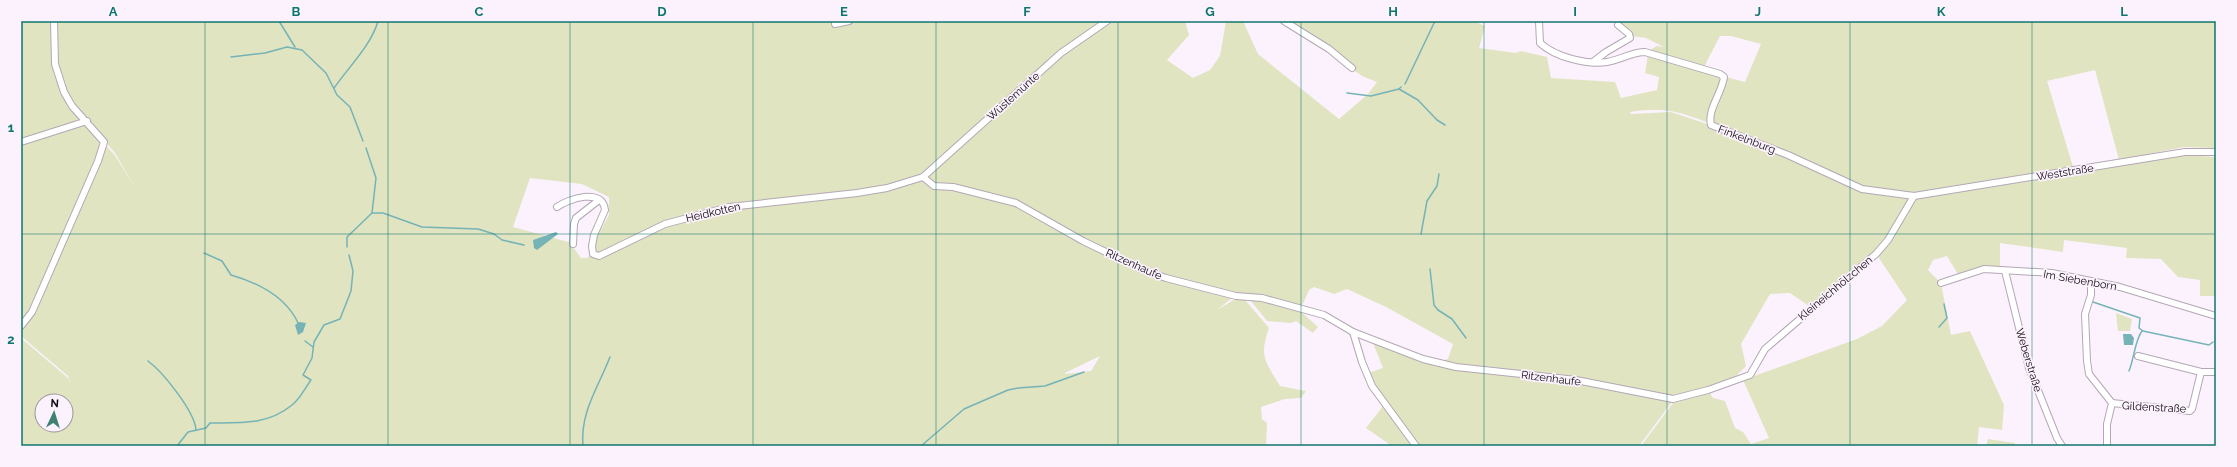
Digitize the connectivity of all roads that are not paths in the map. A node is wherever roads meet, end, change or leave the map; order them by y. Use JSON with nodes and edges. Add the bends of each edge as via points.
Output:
{"nodes":[{"id":1,"x":54,"y":21,"type":"edge"},
{"id":2,"x":1107,"y":21,"type":"edge"},
{"id":3,"x":1284,"y":21,"type":"edge"},
{"id":4,"x":1539,"y":21,"type":"edge"},
{"id":5,"x":846,"y":22,"type":"edge"},
{"id":6,"x":835,"y":24,"type":"dead end"},
{"id":7,"x":1618,"y":25,"type":"dead end"},
{"id":8,"x":1593,"y":62,"type":"junction"},
{"id":9,"x":1352,"y":68,"type":"dead end"},
{"id":10,"x":87,"y":121,"type":"junction"},
{"id":11,"x":21,"y":142,"type":"edge"},
{"id":12,"x":2216,"y":152,"type":"edge"},
{"id":13,"x":923,"y":177,"type":"junction"},
{"id":14,"x":1914,"y":196,"type":"junction"},
{"id":15,"x":598,"y":200,"type":"junction"},
{"id":16,"x":557,"y":206,"type":"dead end"},
{"id":17,"x":573,"y":244,"type":"dead end"},
{"id":18,"x":2005,"y":270,"type":"junction"},
{"id":19,"x":2091,"y":281,"type":"junction"},
{"id":20,"x":1941,"y":282,"type":"dead end"},
{"id":21,"x":2216,"y":316,"type":"edge"},
{"id":22,"x":21,"y":326,"type":"edge"},
{"id":23,"x":1353,"y":332,"type":"junction"},
{"id":24,"x":2138,"y":356,"type":"dead end"},
{"id":25,"x":2201,"y":372,"type":"junction"},
{"id":26,"x":2216,"y":372,"type":"edge"},
{"id":27,"x":1750,"y":375,"type":"joint"},
{"id":28,"x":2112,"y":403,"type":"junction"},
{"id":29,"x":1416,"y":446,"type":"edge"},
{"id":30,"x":2062,"y":446,"type":"edge"},
{"id":31,"x":2107,"y":446,"type":"edge"}],
"edges":[{"from":1,"to":10,"type":"street","via":[[55,64],[64,92],[72,106]]},
{"from":2,"to":13,"type":"street","name":"Wüstemünte","via":[[1061,53]]},
{"from":3,"to":9,"type":"street","via":[[1330,49]]},
{"from":4,"to":8,"type":"street","name":"Finkelnburg","via":[[1540,44],[1545,48],[1564,56]]},
{"from":5,"to":6,"type":"street"},
{"from":7,"to":8,"type":"street","via":[[1630,34],[1630,38]]},
{"from":8,"to":14,"type":"street","name":"Finkelnburg","via":[[1607,62],[1645,52],[1720,74],[1724,77],[1724,83],[1712,112],[1711,125],[1788,155],[1862,189]]},
{"from":10,"to":11,"type":"street"},
{"from":10,"to":22,"type":"street","via":[[104,142],[98,161],[32,312]]},
{"from":12,"to":14,"type":"street","name":"Weststraße","via":[[2184,152]]},
{"from":13,"to":15,"type":"street","name":"Heidkotten","via":[[887,188],[857,193],[729,207],[665,224],[595,256],[592,252],[594,235],[605,210],[604,205]]},
{"from":13,"to":23,"type":"street","name":"Ritzenhaufe","via":[[934,186],[953,187],[1016,203],[1082,241],[1143,270],[1236,296],[1262,298],[1324,315]]},
{"from":14,"to":27,"type":"street","name":"Kleineichhölzchen","via":[[1888,240],[1876,254],[1765,350]]},
{"from":15,"to":16,"type":"street","via":[[579,197]]},
{"from":15,"to":17,"type":"street","via":[[576,218]]},
{"from":18,"to":19,"type":"street","name":"Im Siebenborn","via":[[2052,273]]},
{"from":18,"to":20,"type":"street","name":"Im Siebenborn","via":[[1984,269]]},
{"from":18,"to":30,"type":"street","name":"Weberstraße","via":[[2029,368]]},
{"from":19,"to":21,"type":"street","name":"Im Siebenborn","via":[[2120,287]]},
{"from":19,"to":28,"type":"street","via":[[2091,295],[2085,314],[2089,374]]},
{"from":23,"to":27,"type":"street","name":"Ritzenhaufe","via":[[1393,349],[1456,367],[1576,380],[1673,399]]},
{"from":23,"to":29,"type":"street","via":[[1372,386]]},
{"from":24,"to":25,"type":"street"},
{"from":25,"to":26,"type":"street"},
{"from":25,"to":28,"type":"street","name":"Gildenstraße","via":[[2190,411]]},
{"from":28,"to":31,"type":"street","via":[[2107,424]]}]}
